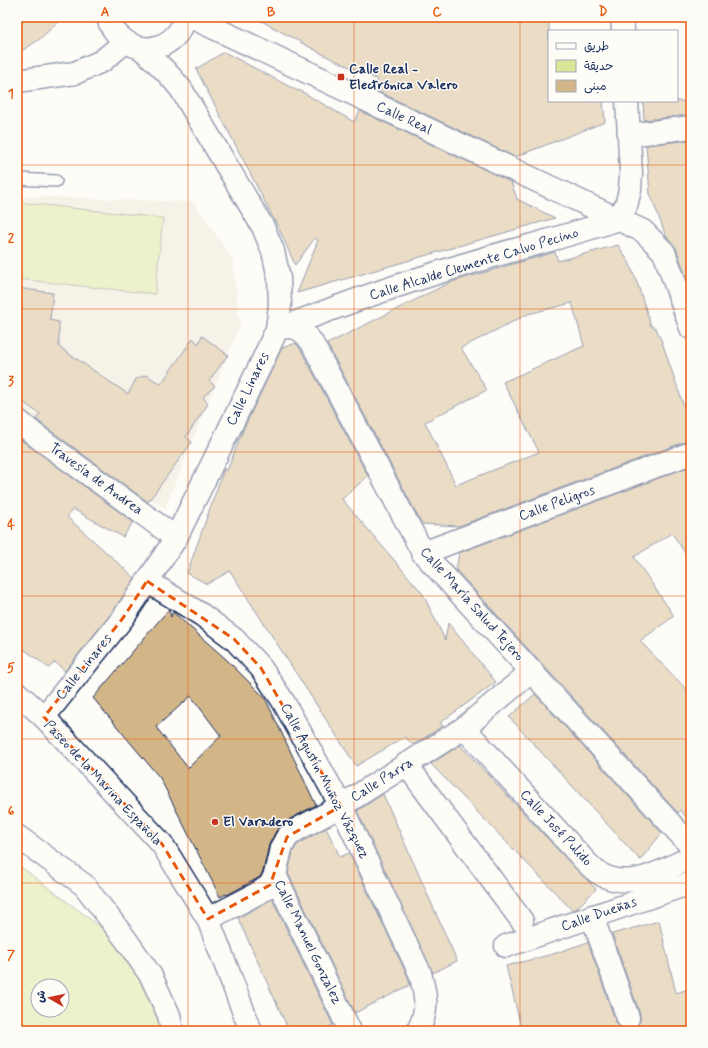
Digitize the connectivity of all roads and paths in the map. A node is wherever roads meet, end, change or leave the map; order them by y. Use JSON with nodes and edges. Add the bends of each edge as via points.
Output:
{"nodes":[{"id":1,"x":108,"y":17,"type":"edge"},
{"id":2,"x":186,"y":17,"type":"edge"},
{"id":3,"x":191,"y":17,"type":"edge"},
{"id":4,"x":622,"y":17,"type":"edge"},
{"id":5,"x":623,"y":30,"type":"edge"},
{"id":6,"x":133,"y":45,"type":"junction"},
{"id":7,"x":17,"y":81,"type":"edge"},
{"id":8,"x":626,"y":102,"type":"edge"},
{"id":9,"x":691,"y":127,"type":"edge"},
{"id":10,"x":629,"y":135,"type":"junction"},
{"id":11,"x":17,"y":179,"type":"edge"},
{"id":12,"x":56,"y":181,"type":"dead end"},
{"id":13,"x":616,"y":220,"type":"junction"},
{"id":14,"x":282,"y":328,"type":"junction"},
{"id":15,"x":691,"y":328,"type":"edge"},
{"id":16,"x":17,"y":420,"type":"edge"},
{"id":17,"x":691,"y":453,"type":"edge"},
{"id":18,"x":176,"y":538,"type":"junction"},
{"id":19,"x":423,"y":553,"type":"junction"},
{"id":20,"x":147,"y":581,"type":"junction"},
{"id":21,"x":532,"y":671,"type":"junction"},
{"id":22,"x":17,"y":693,"type":"edge"},
{"id":23,"x":44,"y":717,"type":"junction"},
{"id":24,"x":464,"y":728,"type":"junction"},
{"id":25,"x":406,"y":764,"type":"junction"},
{"id":26,"x":341,"y":806,"type":"junction"},
{"id":27,"x":17,"y":836,"type":"edge"},
{"id":28,"x":691,"y":846,"type":"edge"},
{"id":29,"x":691,"y":857,"type":"edge"},
{"id":30,"x":275,"y":875,"type":"junction"},
{"id":31,"x":691,"y":883,"type":"edge"},
{"id":32,"x":592,"y":916,"type":"junction"},
{"id":33,"x":208,"y":919,"type":"junction"},
{"id":34,"x":522,"y":921,"type":"dead end"},
{"id":35,"x":506,"y":946,"type":"dead end"},
{"id":36,"x":628,"y":1018,"type":"dead end"},
{"id":37,"x":172,"y":1031,"type":"edge"},
{"id":38,"x":251,"y":1031,"type":"edge"},
{"id":39,"x":350,"y":1031,"type":"edge"},
{"id":40,"x":418,"y":1031,"type":"edge"}],
"edges":[{"from":1,"to":6,"type":"street","name":"Calle Linares","via":[[115,33]]},
{"from":2,"to":6,"type":"street","via":[[183,27],[165,44],[154,48]]},
{"from":3,"to":13,"type":"street","name":"Calle Real"},
{"from":4,"to":5,"type":"street"},
{"from":6,"to":7,"type":"street","via":[[75,73]]},
{"from":6,"to":14,"type":"street","name":"Calle Linares","via":[[160,65],[181,89],[263,227],[274,252],[279,278]]},
{"from":8,"to":10,"type":"street"},
{"from":9,"to":10,"type":"street"},
{"from":10,"to":13,"type":"street","via":[[630,190],[626,206]]},
{"from":11,"to":12,"type":"lane"},
{"from":13,"to":14,"type":"street","name":"Calle Alcalde Clemente Calvo Pecino","via":[[453,268],[327,310]]},
{"from":13,"to":15,"type":"street","name":"Calle Real","via":[[643,231],[664,252]]},
{"from":14,"to":18,"type":"street","name":"Calle Linares","via":[[255,376]]},
{"from":14,"to":19,"type":"street","name":"Calle María Salud Tejero","via":[[297,328],[306,334],[312,343]]},
{"from":16,"to":18,"type":"street","name":"Travesía de Andrea"},
{"from":17,"to":19,"type":"street","name":"Calle Peligros"},
{"from":18,"to":20,"type":"street","name":"Calle Linares"},
{"from":19,"to":21,"type":"street","name":"Calle María Salud Tejero"},
{"from":20,"to":23,"type":"street","name":"Calle Linares","via":[[123,618]]},
{"from":20,"to":26,"type":"street","name":"Calle Agustín Muñoz Vázquez","via":[[202,615],[234,639],[262,668]]},
{"from":21,"to":24,"type":"street","name":"Calle Parra"},
{"from":21,"to":28,"type":"street","name":"Calle María Salud Tejero"},
{"from":22,"to":23,"type":"street","name":"Paseo de la Marina Española"},
{"from":23,"to":33,"type":"street","name":"Paseo de la Marina Española","via":[[162,844]]},
{"from":24,"to":25,"type":"street","name":"Calle Parra"},
{"from":24,"to":29,"type":"street","name":"Calle José Pulido","via":[[585,861],[598,872],[613,879],[629,881],[646,878]]},
{"from":25,"to":26,"type":"street","name":"Calle Parra"},
{"from":25,"to":34,"type":"street"},
{"from":26,"to":30,"type":"street","name":"Calle Parra","via":[[287,837],[281,848]]},
{"from":26,"to":40,"type":"street","name":"Calle Agustín Muñoz Vázquez","via":[[420,973],[426,996],[424,1019]]},
{"from":27,"to":37,"type":"street","via":[[84,885],[151,976],[169,1015]]},
{"from":30,"to":33,"type":"street","name":"Calle Parra","via":[[270,885],[260,892]]},
{"from":30,"to":39,"type":"street","name":"Calle Manuel Gonzalez"},
{"from":31,"to":32,"type":"street","name":"Calle Dueñas"},
{"from":32,"to":35,"type":"street","name":"Calle Dueñas"},
{"from":32,"to":36,"type":"street"},
{"from":33,"to":38,"type":"street","name":"Paseo de la Marina Española"}]}
